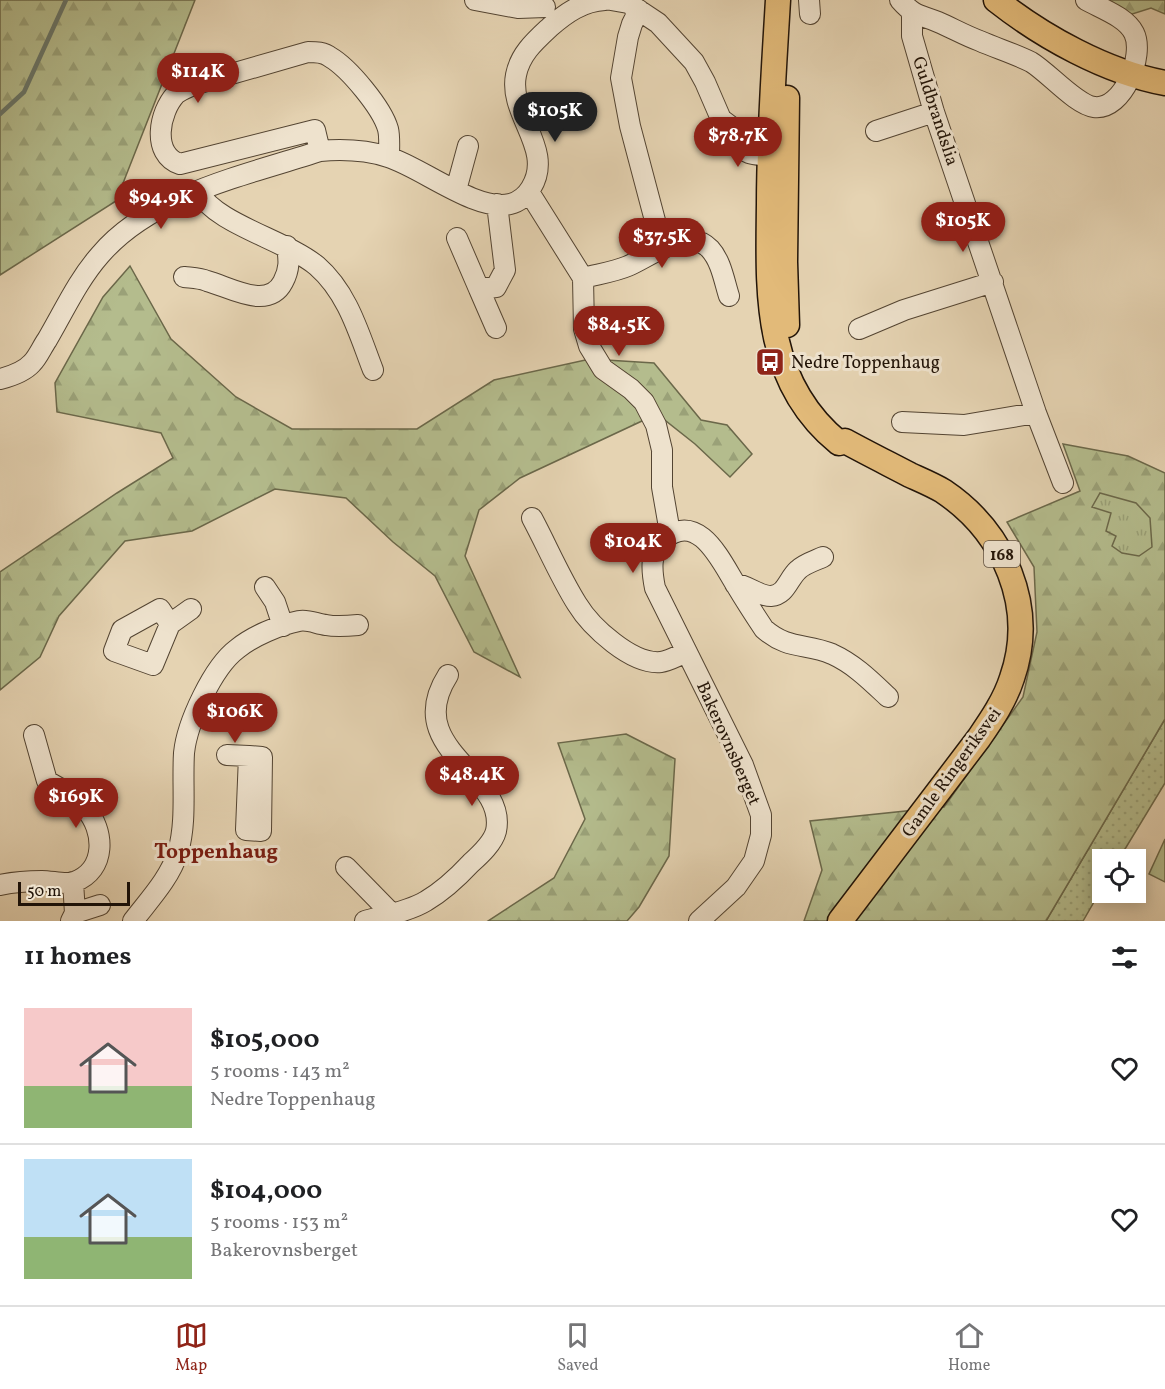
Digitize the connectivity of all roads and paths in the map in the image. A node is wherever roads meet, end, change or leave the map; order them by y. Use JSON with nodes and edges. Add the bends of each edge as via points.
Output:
{"nodes":[{"id":1,"x":475,"y":0,"type":"edge"},
{"id":2,"x":605,"y":0,"type":"edge"},
{"id":3,"x":778,"y":0,"type":"edge"},
{"id":4,"x":788,"y":0,"type":"edge"},
{"id":5,"x":996,"y":0,"type":"edge"},
{"id":6,"x":1086,"y":0,"type":"edge"},
{"id":7,"x":626,"y":3,"type":"edge"},
{"id":8,"x":906,"y":6,"type":"edge"},
{"id":9,"x":545,"y":7,"type":"dead end"},
{"id":10,"x":1132,"y":74,"type":"junction"},
{"id":11,"x":1165,"y":83,"type":"edge"},
{"id":12,"x":934,"y":112,"type":"junction"},
{"id":13,"x":876,"y":130,"type":"dead end"},
{"id":14,"x":775,"y":145,"type":"junction"},
{"id":15,"x":468,"y":146,"type":"dead end"},
{"id":16,"x":320,"y":151,"type":"junction"},
{"id":17,"x":389,"y":157,"type":"junction"},
{"id":18,"x":198,"y":190,"type":"junction"},
{"id":19,"x":456,"y":190,"type":"junction"},
{"id":20,"x":529,"y":192,"type":"junction"},
{"id":21,"x":497,"y":204,"type":"junction"},
{"id":22,"x":457,"y":238,"type":"dead end"},
{"id":23,"x":287,"y":246,"type":"junction"},
{"id":24,"x":662,"y":247,"type":"junction"},
{"id":25,"x":184,"y":277,"type":"dead end"},
{"id":26,"x":583,"y":278,"type":"junction"},
{"id":27,"x":993,"y":282,"type":"junction"},
{"id":28,"x":479,"y":289,"type":"junction"},
{"id":29,"x":729,"y":296,"type":"dead end"},
{"id":30,"x":496,"y":328,"type":"dead end"},
{"id":31,"x":859,"y":329,"type":"dead end"},
{"id":32,"x":374,"y":370,"type":"dead end"},
{"id":33,"x":0,"y":379,"type":"edge"},
{"id":34,"x":1035,"y":413,"type":"junction"},
{"id":35,"x":902,"y":422,"type":"dead end"},
{"id":36,"x":1063,"y":483,"type":"dead end"},
{"id":37,"x":532,"y":518,"type":"dead end"},
{"id":38,"x":670,"y":533,"type":"junction"},
{"id":39,"x":823,"y":557,"type":"dead end"},
{"id":40,"x":735,"y":584,"type":"junction"},
{"id":41,"x":265,"y":587,"type":"dead end"},
{"id":42,"x":191,"y":609,"type":"dead end"},
{"id":43,"x":293,"y":623,"type":"junction"},
{"id":44,"x":170,"y":624,"type":"dead end"},
{"id":45,"x":358,"y":626,"type":"dead end"},
{"id":46,"x":687,"y":652,"type":"junction"},
{"id":47,"x":447,"y":675,"type":"dead end"},
{"id":48,"x":888,"y":696,"type":"dead end"},
{"id":49,"x":34,"y":735,"type":"dead end"},
{"id":50,"x":227,"y":755,"type":"dead end"},
{"id":51,"x":249,"y":756,"type":"dead end"},
{"id":52,"x":346,"y":867,"type":"dead end"},
{"id":53,"x":73,"y":882,"type":"junction"},
{"id":54,"x":0,"y":885,"type":"edge"},
{"id":55,"x":100,"y":904,"type":"dead end"},
{"id":56,"x":391,"y":913,"type":"junction"},
{"id":57,"x":73,"y":917,"type":"edge"},
{"id":58,"x":134,"y":921,"type":"edge"},
{"id":59,"x":365,"y":921,"type":"edge"},
{"id":60,"x":699,"y":921,"type":"edge"},
{"id":61,"x":840,"y":921,"type":"edge"}],
"edges":[{"from":1,"to":9,"type":"street","via":[[518,8]]},
{"from":2,"to":20,"type":"street","via":[[592,0],[561,18],[528,48],[520,62],[516,92],[538,151],[539,168]]},
{"from":3,"to":14,"type":"main road","name":"Gamle Ringeriksvei","number":"168"},
{"from":4,"to":14,"type":"main road","name":"Gamle Ringeriksvei","number":"168"},
{"from":5,"to":10,"type":"main road","via":[[1061,44]]},
{"from":6,"to":10,"type":"street","via":[[1124,20],[1134,32],[1138,46]]},
{"from":7,"to":14,"type":"street","via":[[658,23],[694,62],[721,119]]},
{"from":7,"to":24,"type":"street","via":[[632,24],[621,78]]},
{"from":8,"to":10,"type":"street","name":"Guldbrandslia","via":[[1032,63],[1094,107],[1109,105],[1123,92]]},
{"from":8,"to":12,"type":"street","name":"Guldbrandslia"},
{"from":10,"to":11,"type":"main road"},
{"from":12,"to":13,"type":"street"},
{"from":12,"to":27,"type":"street","name":"Guldbrandslia"},
{"from":14,"to":61,"type":"main road","name":"Gamle Ringeriksvei","number":"168","via":[[789,342],[810,397],[845,441],[943,491],[978,520],[1006,561],[1015,582],[1021,623],[1012,678],[996,712]]},
{"from":15,"to":19,"type":"street"},
{"from":16,"to":17,"type":"street","via":[[341,149]]},
{"from":16,"to":17,"type":"street","via":[[315,130],[180,164],[166,154],[160,131],[164,113],[178,92],[308,52],[322,53],[360,84],[382,114],[389,131]]},
{"from":16,"to":18,"type":"street"},
{"from":17,"to":19,"type":"street"},
{"from":18,"to":23,"type":"street","via":[[203,200],[220,214]]},
{"from":18,"to":33,"type":"street","via":[[147,216],[99,255],[32,364]]},
{"from":19,"to":21,"type":"street"},
{"from":20,"to":21,"type":"street","via":[[510,204]]},
{"from":20,"to":26,"type":"street"},
{"from":21,"to":28,"type":"street","via":[[505,270],[496,287]]},
{"from":22,"to":28,"type":"street"},
{"from":23,"to":25,"type":"street","via":[[287,274],[271,295],[255,296]]},
{"from":23,"to":32,"type":"street","via":[[316,265],[338,288]]},
{"from":24,"to":26,"type":"street","via":[[627,266]]},
{"from":24,"to":29,"type":"street","via":[[686,241],[709,248]]},
{"from":26,"to":38,"type":"street","via":[[584,329],[589,346],[603,369],[644,402],[656,425]]},
{"from":27,"to":31,"type":"street","via":[[904,310]]},
{"from":27,"to":34,"type":"street","name":"Guldbrandslia"},
{"from":28,"to":30,"type":"street"},
{"from":34,"to":35,"type":"street","via":[[964,425]]},
{"from":34,"to":36,"type":"street","name":"Guldbrandslia"},
{"from":37,"to":46,"type":"street","via":[[578,605],[609,639],[635,657],[651,662],[663,662]]},
{"from":38,"to":40,"type":"street","via":[[698,534],[707,541]]},
{"from":38,"to":46,"type":"street","name":"Bakerovnsberget","via":[[659,543],[652,571],[656,588]]},
{"from":39,"to":40,"type":"street","via":[[799,569],[778,594],[771,596]]},
{"from":40,"to":48,"type":"street","via":[[773,637],[789,645],[830,653],[852,664]]},
{"from":41,"to":43,"type":"street"},
{"from":42,"to":44,"type":"street"},
{"from":43,"to":45,"type":"street"},
{"from":43,"to":58,"type":"street","via":[[237,649],[199,702],[184,750],[182,836],[177,855]]},
{"from":46,"to":60,"type":"street","name":"Bakerovnsberget","via":[[743,765],[761,815],[761,835],[754,861],[736,887]]},
{"from":47,"to":56,"type":"street","via":[[438,689],[434,708],[442,739],[487,794],[495,813],[496,832],[454,882],[424,902]]},
{"from":49,"to":53,"type":"street","via":[[47,781],[73,796],[87,810],[100,843],[100,859],[91,872]]},
{"from":50,"to":51,"type":"street"},
{"from":52,"to":56,"type":"street"},
{"from":53,"to":54,"type":"street"},
{"from":53,"to":57,"type":"street"},
{"from":55,"to":57,"type":"street"},
{"from":56,"to":59,"type":"street"}]}
